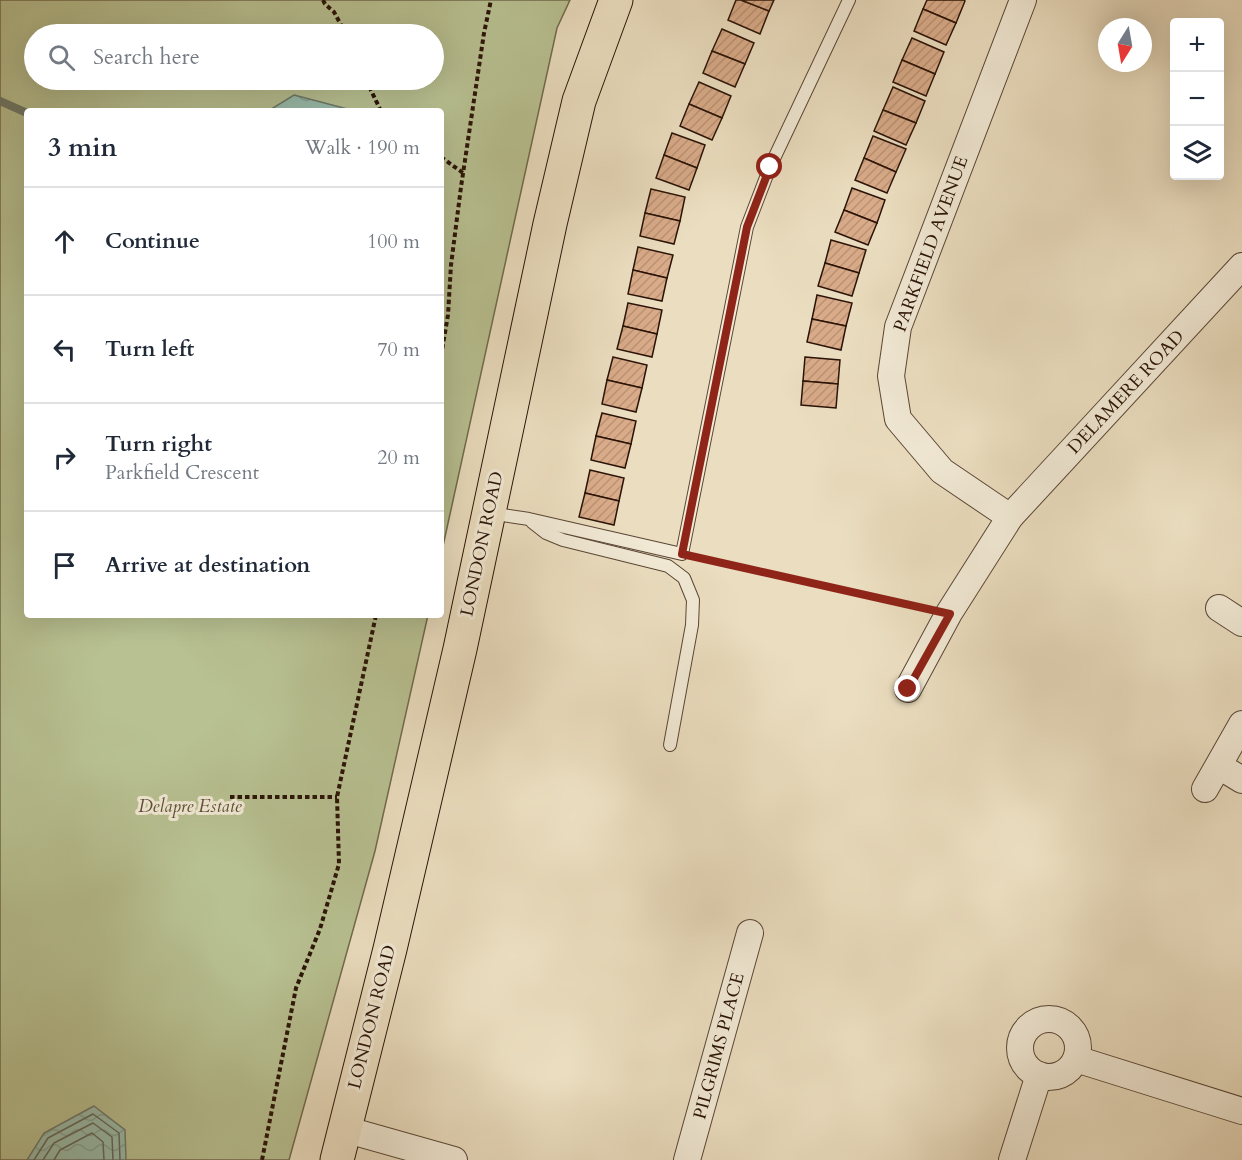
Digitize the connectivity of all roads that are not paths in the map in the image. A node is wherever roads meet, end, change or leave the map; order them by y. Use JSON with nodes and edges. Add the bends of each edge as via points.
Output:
{"nodes":[{"id":1,"x":616,"y":0,"type":"edge"},
{"id":2,"x":849,"y":0,"type":"edge"},
{"id":3,"x":1023,"y":0,"type":"edge"},
{"id":4,"x":1242,"y":267,"type":"edge"},
{"id":5,"x":489,"y":513,"type":"junction"},
{"id":6,"x":1010,"y":517,"type":"junction"},
{"id":7,"x":529,"y":519,"type":"junction"},
{"id":8,"x":1219,"y":608,"type":"dead end"},
{"id":9,"x":1242,"y":623,"type":"edge"},
{"id":10,"x":908,"y":689,"type":"dead end"},
{"id":11,"x":1242,"y":724,"type":"edge"},
{"id":12,"x":670,"y":745,"type":"dead end"},
{"id":13,"x":1219,"y":766,"type":"junction"},
{"id":14,"x":1242,"y":780,"type":"edge"},
{"id":15,"x":1205,"y":789,"type":"dead end"},
{"id":16,"x":750,"y":933,"type":"dead end"},
{"id":17,"x":1076,"y":1059,"type":"junction"},
{"id":18,"x":1039,"y":1075,"type":"junction"},
{"id":19,"x":1242,"y":1111,"type":"edge"},
{"id":20,"x":341,"y":1144,"type":"edge"},
{"id":21,"x":454,"y":1160,"type":"edge"},
{"id":22,"x":687,"y":1160,"type":"edge"},
{"id":23,"x":1012,"y":1160,"type":"edge"}],
"edges":[{"from":1,"to":5,"type":"highway","name":"LONDON ROAD","via":[[579,101]]},
{"from":2,"to":7,"type":"lane","via":[[770,167],[747,227],[682,554]]},
{"from":3,"to":6,"type":"street","name":"PARKFIELD AVENUE","via":[[898,327],[891,376],[898,419],[905,428],[942,471]]},
{"from":4,"to":6,"type":"street","name":"DELAMERE ROAD"},
{"from":5,"to":7,"type":"lane"},
{"from":5,"to":20,"type":"highway","name":"LONDON ROAD","via":[[390,949]]},
{"from":6,"to":10,"type":"street","name":"DELAMERE ROAD"},
{"from":7,"to":12,"type":"lane","via":[[563,540],[668,566],[684,578],[693,600],[692,625]]},
{"from":8,"to":9,"type":"street"},
{"from":11,"to":13,"type":"street"},
{"from":13,"to":14,"type":"street"},
{"from":13,"to":15,"type":"street"},
{"from":16,"to":22,"type":"street","name":"PILGRIMS PLACE"},
{"from":17,"to":18,"type":"street","via":[[1065,1073],[1046,1078]]},
{"from":17,"to":18,"type":"street","via":[[1078,1046],[1070,1028],[1052,1019],[1032,1024],[1019,1051],[1028,1069]]},
{"from":17,"to":19,"type":"street"},
{"from":18,"to":23,"type":"street"},
{"from":20,"to":21,"type":"street"}]}
